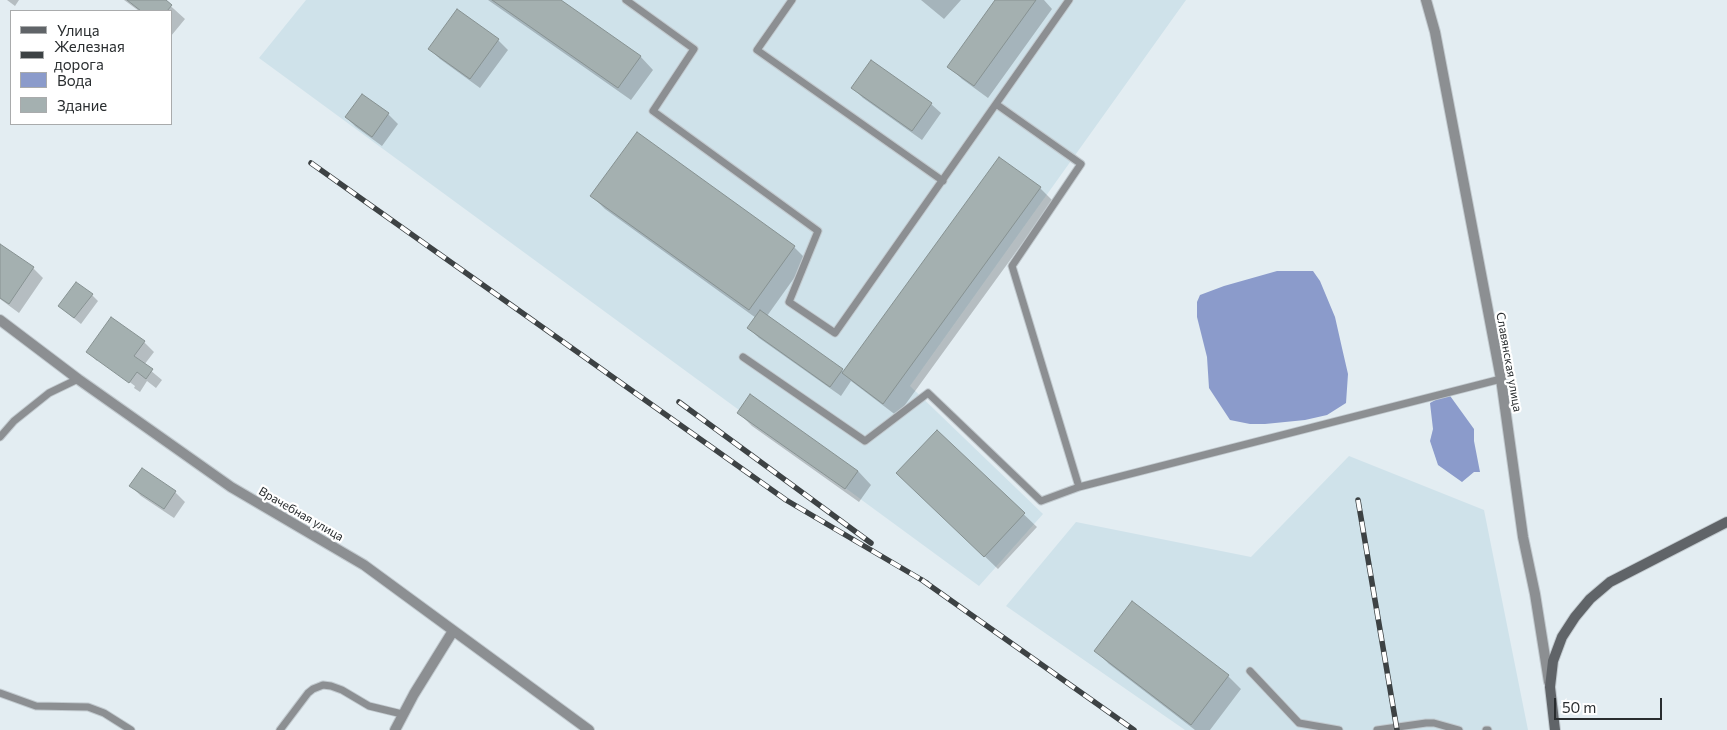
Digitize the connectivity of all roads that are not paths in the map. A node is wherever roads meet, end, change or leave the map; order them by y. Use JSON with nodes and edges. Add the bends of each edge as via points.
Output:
{"nodes":[{"id":1,"x":626,"y":0,"type":"edge"},
{"id":2,"x":792,"y":0,"type":"edge"},
{"id":3,"x":1069,"y":0,"type":"edge"},
{"id":4,"x":1426,"y":0,"type":"edge"},
{"id":5,"x":996,"y":104,"type":"junction"},
{"id":6,"x":942,"y":181,"type":"junction"},
{"id":7,"x":0,"y":320,"type":"edge"},
{"id":8,"x":743,"y":357,"type":"dead end"},
{"id":9,"x":78,"y":379,"type":"junction"},
{"id":10,"x":1501,"y":379,"type":"junction"},
{"id":11,"x":0,"y":437,"type":"edge"},
{"id":12,"x":1079,"y":486,"type":"junction"},
{"id":13,"x":1727,"y":522,"type":"edge"},
{"id":14,"x":453,"y":632,"type":"junction"},
{"id":15,"x":1250,"y":671,"type":"dead end"},
{"id":16,"x":1550,"y":688,"type":"junction"},
{"id":17,"x":0,"y":693,"type":"edge"},
{"id":18,"x":402,"y":714,"type":"junction"},
{"id":19,"x":131,"y":730,"type":"edge"},
{"id":20,"x":280,"y":730,"type":"edge"},
{"id":21,"x":395,"y":730,"type":"edge"},
{"id":22,"x":589,"y":730,"type":"edge"},
{"id":23,"x":1339,"y":730,"type":"edge"},
{"id":24,"x":1377,"y":730,"type":"edge"},
{"id":25,"x":1459,"y":730,"type":"edge"},
{"id":26,"x":1555,"y":730,"type":"edge"}],
"edges":[{"from":1,"to":6,"type":"lane","via":[[694,49],[653,111],[818,231],[789,302],[835,334]]},
{"from":2,"to":6,"type":"lane","via":[[757,50]]},
{"from":3,"to":5,"type":"lane"},
{"from":4,"to":10,"type":"street","name":"Славянская улица"},
{"from":5,"to":6,"type":"lane"},
{"from":5,"to":12,"type":"lane","via":[[1082,164],[1012,266]]},
{"from":7,"to":9,"type":"street","name":"Врачебная улица"},
{"from":8,"to":12,"type":"lane","via":[[865,441],[928,393],[1041,501]]},
{"from":9,"to":11,"type":"lane","via":[[49,393]]},
{"from":9,"to":14,"type":"street","name":"Врачебная улица","via":[[231,487],[364,566]]},
{"from":10,"to":12,"type":"lane"},
{"from":10,"to":16,"type":"street","name":"Славянская улица","via":[[1523,538]]},
{"from":13,"to":16,"type":"main road","via":[[1610,582],[1590,600],[1562,637],[1553,661]]},
{"from":14,"to":18,"type":"street"},
{"from":14,"to":22,"type":"street","name":"Врачебная улица"},
{"from":15,"to":23,"type":"lane","via":[[1299,723]]},
{"from":16,"to":26,"type":"main road","name":"Славянская улица"},
{"from":17,"to":19,"type":"lane","via":[[36,706],[88,707]]},
{"from":18,"to":20,"type":"lane","via":[[369,706],[342,690],[323,685],[308,693]]},
{"from":18,"to":21,"type":"street"},
{"from":24,"to":25,"type":"lane","via":[[1434,723]]}]}
